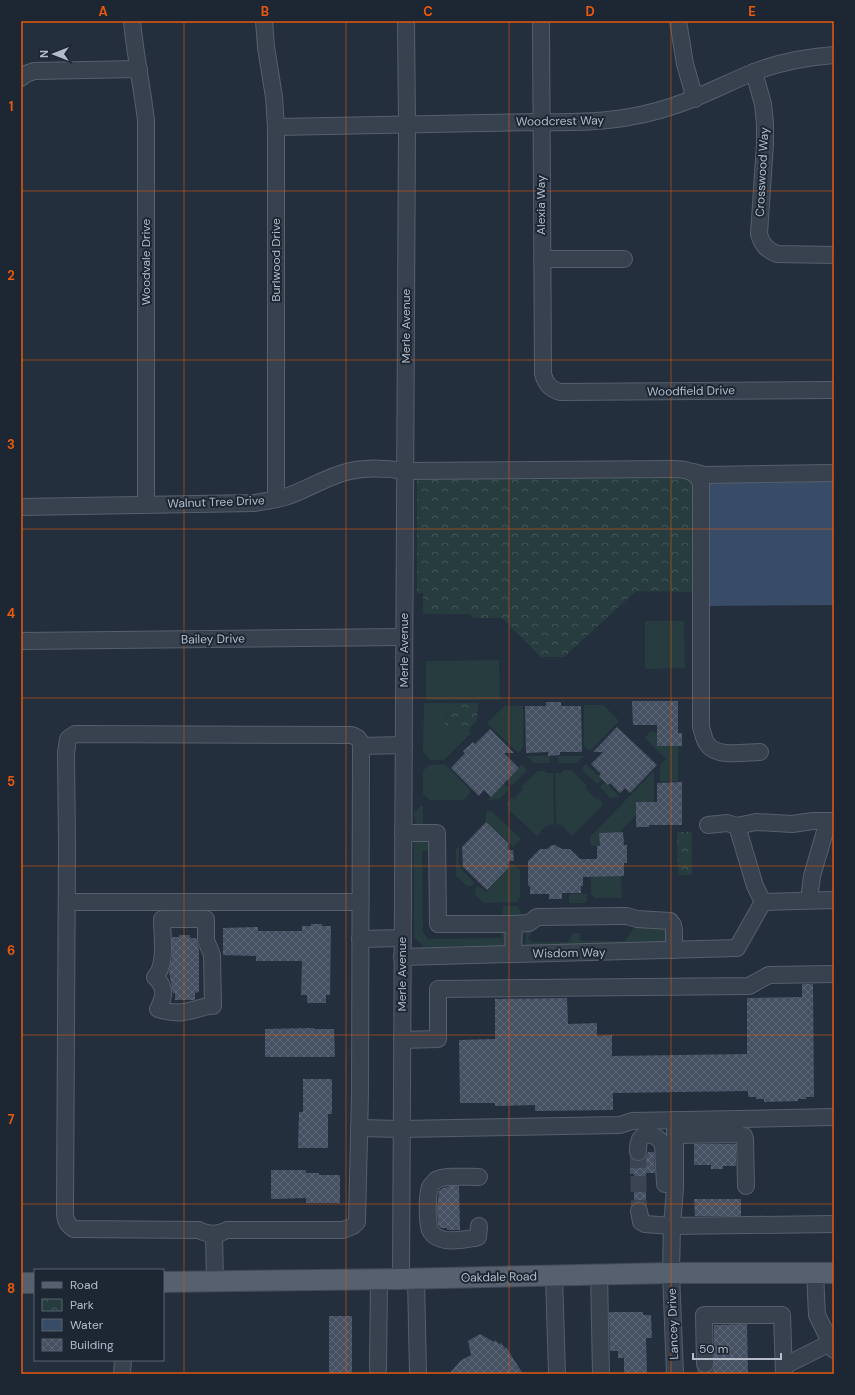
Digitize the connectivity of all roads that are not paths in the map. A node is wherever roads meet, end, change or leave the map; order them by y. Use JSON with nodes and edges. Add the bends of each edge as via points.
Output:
{"nodes":[{"id":1,"x":132,"y":21,"type":"edge"},
{"id":2,"x":264,"y":21,"type":"edge"},
{"id":3,"x":406,"y":21,"type":"edge"},
{"id":4,"x":541,"y":21,"type":"edge"},
{"id":5,"x":678,"y":21,"type":"edge"},
{"id":6,"x":834,"y":55,"type":"edge"},
{"id":7,"x":139,"y":69,"type":"junction"},
{"id":8,"x":754,"y":72,"type":"junction"},
{"id":9,"x":22,"y":78,"type":"edge"},
{"id":10,"x":695,"y":99,"type":"junction"},
{"id":11,"x":541,"y":122,"type":"junction"},
{"id":12,"x":407,"y":125,"type":"junction"},
{"id":13,"x":276,"y":127,"type":"junction"},
{"id":14,"x":834,"y":255,"type":"edge"},
{"id":15,"x":542,"y":259,"type":"junction"},
{"id":16,"x":624,"y":259,"type":"dead end"},
{"id":17,"x":549,"y":386,"type":"joint"},
{"id":18,"x":834,"y":390,"type":"edge"},
{"id":19,"x":405,"y":470,"type":"junction"},
{"id":20,"x":693,"y":472,"type":"junction"},
{"id":21,"x":834,"y":473,"type":"edge"},
{"id":22,"x":276,"y":499,"type":"junction"},
{"id":23,"x":146,"y":505,"type":"junction"},
{"id":24,"x":21,"y":507,"type":"edge"},
{"id":25,"x":404,"y":636,"type":"junction"},
{"id":26,"x":21,"y":642,"type":"edge"},
{"id":27,"x":404,"y":745,"type":"junction"},
{"id":28,"x":361,"y":746,"type":"junction"},
{"id":29,"x":760,"y":752,"type":"dead end"},
{"id":30,"x":831,"y":821,"type":"edge"},
{"id":31,"x":708,"y":824,"type":"dead end"},
{"id":32,"x":737,"y":826,"type":"junction"},
{"id":33,"x":403,"y":833,"type":"junction"},
{"id":34,"x":809,"y":900,"type":"junction"},
{"id":35,"x":834,"y":900,"type":"edge"},
{"id":36,"x":67,"y":902,"type":"junction"},
{"id":37,"x":360,"y":902,"type":"junction"},
{"id":38,"x":763,"y":902,"type":"junction"},
{"id":39,"x":206,"y":921,"type":"joint"},
{"id":40,"x":521,"y":923,"type":"junction"},
{"id":41,"x":402,"y":938,"type":"junction"},
{"id":42,"x":360,"y":939,"type":"junction"},
{"id":43,"x":674,"y":950,"type":"junction"},
{"id":44,"x":513,"y":954,"type":"junction"},
{"id":45,"x":402,"y":957,"type":"junction"},
{"id":46,"x":834,"y":974,"type":"edge"},
{"id":47,"x":402,"y":1040,"type":"junction"},
{"id":48,"x":834,"y":1117,"type":"edge"},
{"id":49,"x":675,"y":1127,"type":"junction"},
{"id":50,"x":359,"y":1128,"type":"junction"},
{"id":51,"x":401,"y":1129,"type":"junction"},
{"id":52,"x":638,"y":1152,"type":"tunnel mouth"},
{"id":53,"x":479,"y":1177,"type":"dead end"},
{"id":54,"x":746,"y":1186,"type":"dead end"},
{"id":55,"x":674,"y":1199,"type":"junction"},
{"id":56,"x":639,"y":1211,"type":"tunnel mouth"},
{"id":57,"x":834,"y":1224,"type":"edge"},
{"id":58,"x":480,"y":1226,"type":"dead end"},
{"id":59,"x":672,"y":1226,"type":"junction"},
{"id":60,"x":214,"y":1234,"type":"junction"},
{"id":61,"x":671,"y":1273,"type":"junction"},
{"id":62,"x":825,"y":1273,"type":"edge"},
{"id":63,"x":599,"y":1275,"type":"junction"},
{"id":64,"x":554,"y":1276,"type":"junction"},
{"id":65,"x":408,"y":1279,"type":"junction"},
{"id":66,"x":379,"y":1280,"type":"junction"},
{"id":67,"x":215,"y":1281,"type":"junction"},
{"id":68,"x":164,"y":1282,"type":"edge"},
{"id":69,"x":21,"y":1283,"type":"edge"},
{"id":70,"x":34,"y":1283,"type":"edge"},
{"id":71,"x":832,"y":1346,"type":"edge"},
{"id":72,"x":122,"y":1361,"type":"edge"},
{"id":73,"x":705,"y":1364,"type":"tunnel mouth"},
{"id":74,"x":378,"y":1369,"type":"dead end"},
{"id":75,"x":784,"y":1370,"type":"edge"},
{"id":76,"x":122,"y":1374,"type":"edge"},
{"id":77,"x":418,"y":1374,"type":"edge"},
{"id":78,"x":557,"y":1374,"type":"edge"},
{"id":79,"x":601,"y":1374,"type":"edge"},
{"id":80,"x":675,"y":1374,"type":"edge"}],
"edges":[{"from":1,"to":7,"type":"street","name":"Woodvale Drive"},
{"from":2,"to":13,"type":"street","name":"Burlwood Drive"},
{"from":3,"to":12,"type":"street","name":"Merle Avenue"},
{"from":4,"to":11,"type":"street","name":"Alexia Way"},
{"from":5,"to":10,"type":"street","via":[[685,64]]},
{"from":6,"to":8,"type":"street","name":"Woodcrest Way","via":[[801,59]]},
{"from":7,"to":9,"type":"street","via":[[34,71]]},
{"from":7,"to":23,"type":"street","name":"Woodvale Drive","via":[[146,120]]},
{"from":8,"to":10,"type":"street","name":"Woodcrest Way"},
{"from":8,"to":14,"type":"street","name":"Crosswood Way","via":[[763,104],[765,124],[759,234],[761,241],[769,251],[777,254]]},
{"from":10,"to":11,"type":"street","name":"Woodcrest Way","via":[[641,115],[605,121]]},
{"from":11,"to":12,"type":"street","name":"Woodcrest Way"},
{"from":11,"to":15,"type":"street","name":"Alexia Way"},
{"from":12,"to":13,"type":"street","name":"Woodcrest Way"},
{"from":12,"to":19,"type":"street","name":"Merle Avenue"},
{"from":13,"to":22,"type":"street","name":"Burlwood Drive"},
{"from":15,"to":16,"type":"street"},
{"from":15,"to":17,"type":"street","name":"Alexia Way","via":[[542,374]]},
{"from":17,"to":18,"type":"street","name":"Woodfield Drive","via":[[560,392]]},
{"from":19,"to":20,"type":"street","name":"Walnut Tree Drive","via":[[673,469]]},
{"from":19,"to":22,"type":"street","name":"Walnut Tree Drive","via":[[351,470]]},
{"from":19,"to":25,"type":"street","name":"Merle Avenue"},
{"from":20,"to":21,"type":"street","name":"Walnut Tree Drive"},
{"from":20,"to":29,"type":"street","via":[[701,484],[701,727],[707,745],[713,750],[721,753]]},
{"from":22,"to":23,"type":"street","name":"Walnut Tree Drive","via":[[255,503]]},
{"from":23,"to":24,"type":"street","name":"Walnut Tree Drive"},
{"from":25,"to":26,"type":"street","name":"Bailey Drive"},
{"from":25,"to":27,"type":"street","name":"Merle Avenue"},
{"from":27,"to":28,"type":"street"},
{"from":27,"to":33,"type":"street","name":"Merle Avenue"},
{"from":28,"to":36,"type":"street","via":[[360,740],[351,735],[72,735],[68,739],[66,753]]},
{"from":28,"to":37,"type":"street"},
{"from":30,"to":32,"type":"street","via":[[792,824],[756,822]]},
{"from":30,"to":34,"type":"street","via":[[812,876]]},
{"from":31,"to":32,"type":"street","via":[[727,823]]},
{"from":32,"to":38,"type":"street","via":[[755,886]]},
{"from":33,"to":40,"type":"street","via":[[437,833],[438,924]]},
{"from":33,"to":41,"type":"street","name":"Merle Avenue"},
{"from":34,"to":35,"type":"street"},
{"from":34,"to":38,"type":"street"},
{"from":36,"to":37,"type":"street"},
{"from":36,"to":60,"type":"street","via":[[65,1218],[68,1226],[85,1230],[199,1230],[205,1234]]},
{"from":37,"to":42,"type":"street"},
{"from":38,"to":43,"type":"street","name":"Wisdom Way","via":[[737,948]]},
{"from":39,"to":39,"type":"street","via":[[206,940],[212,955],[213,1006],[186,1012],[158,1009],[164,994],[160,981],[155,977],[162,956],[162,919]]},
{"from":40,"to":43,"type":"street","via":[[537,917],[627,916],[670,921],[674,930]]},
{"from":40,"to":44,"type":"street"},
{"from":41,"to":42,"type":"street"},
{"from":41,"to":45,"type":"street","name":"Merle Avenue"},
{"from":42,"to":50,"type":"street"},
{"from":43,"to":44,"type":"street","name":"Wisdom Way"},
{"from":44,"to":45,"type":"street","name":"Wisdom Way"},
{"from":45,"to":47,"type":"street","name":"Merle Avenue"},
{"from":46,"to":47,"type":"street","via":[[769,976],[749,986],[438,989],[438,1039]]},
{"from":47,"to":51,"type":"street","name":"Merle Avenue"},
{"from":48,"to":49,"type":"street"},
{"from":49,"to":51,"type":"street","via":[[632,1121],[620,1125]]},
{"from":49,"to":54,"type":"street","via":[[744,1136]]},
{"from":49,"to":55,"type":"street","name":"Lancey Drive"},
{"from":50,"to":51,"type":"street"},
{"from":50,"to":60,"type":"street","via":[[357,1222],[353,1226],[343,1230],[227,1230],[221,1234]]},
{"from":51,"to":65,"type":"street","name":"Merle Avenue"},
{"from":52,"to":55,"type":"street","via":[[638,1142],[642,1137],[652,1135],[661,1140],[666,1192]]},
{"from":53,"to":58,"type":"street","via":[[435,1181],[429,1194],[429,1225],[435,1236],[450,1241],[478,1237]]},
{"from":55,"to":59,"type":"street","name":"Lancey Drive"},
{"from":56,"to":59,"type":"street","via":[[641,1222],[645,1224]]},
{"from":57,"to":59,"type":"street"},
{"from":59,"to":61,"type":"street","name":"Lancey Drive"},
{"from":60,"to":67,"type":"street"},
{"from":61,"to":62,"type":"main road","name":"Oakdale Road"},
{"from":61,"to":63,"type":"main road","name":"Oakdale Road"},
{"from":61,"to":80,"type":"street","name":"Lancey Drive"},
{"from":62,"to":71,"type":"street","via":[[817,1315]]},
{"from":63,"to":64,"type":"main road","name":"Oakdale Road"},
{"from":63,"to":79,"type":"street"},
{"from":64,"to":65,"type":"main road","name":"Oakdale Road"},
{"from":64,"to":78,"type":"street"},
{"from":65,"to":66,"type":"main road","name":"Oakdale Road"},
{"from":65,"to":77,"type":"street","name":"Merle Avenue"},
{"from":66,"to":67,"type":"main road","name":"Oakdale Road"},
{"from":66,"to":74,"type":"street"},
{"from":67,"to":68,"type":"main road","name":"Oakdale Road"},
{"from":69,"to":70,"type":"main road"},
{"from":71,"to":75,"type":"street"},
{"from":72,"to":76,"type":"street"},
{"from":73,"to":75,"type":"street","via":[[704,1315],[782,1315]]}]}
